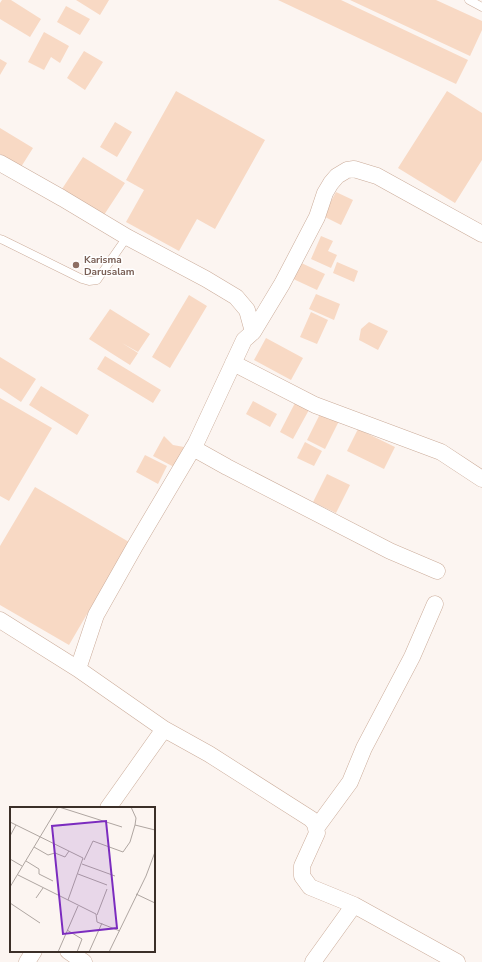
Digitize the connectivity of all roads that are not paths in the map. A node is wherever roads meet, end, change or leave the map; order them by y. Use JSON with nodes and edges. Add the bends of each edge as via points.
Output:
{"nodes":[{"id":1,"x":469,"y":0,"type":"edge"},
{"id":2,"x":482,"y":7,"type":"edge"},
{"id":3,"x":0,"y":163,"type":"edge"},
{"id":4,"x":482,"y":234,"type":"edge"},
{"id":5,"x":127,"y":237,"type":"junction"},
{"id":6,"x":0,"y":239,"type":"edge"},
{"id":7,"x":253,"y":332,"type":"junction"},
{"id":8,"x":233,"y":363,"type":"junction"},
{"id":9,"x":193,"y":448,"type":"junction"},
{"id":10,"x":482,"y":478,"type":"edge"},
{"id":11,"x":437,"y":571,"type":"dead end"},
{"id":12,"x":436,"y":604,"type":"dead end"},
{"id":13,"x":0,"y":620,"type":"edge"},
{"id":14,"x":78,"y":669,"type":"junction"},
{"id":15,"x":164,"y":729,"type":"junction"},
{"id":16,"x":109,"y":807,"type":"edge"},
{"id":17,"x":317,"y":827,"type":"junction"},
{"id":18,"x":354,"y":905,"type":"junction"},
{"id":19,"x":33,"y":952,"type":"edge"},
{"id":20,"x":69,"y":952,"type":"edge"},
{"id":21,"x":28,"y":962,"type":"edge"},
{"id":22,"x":84,"y":962,"type":"edge"},
{"id":23,"x":313,"y":962,"type":"edge"},
{"id":24,"x":457,"y":962,"type":"edge"}],
"edges":[{"from":1,"to":2,"type":"lane"},
{"from":3,"to":5,"type":"street"},
{"from":4,"to":7,"type":"street","via":[[377,176],[354,169],[347,170],[337,176],[325,193],[317,216],[282,284]]},
{"from":5,"to":6,"type":"lane","via":[[97,280],[89,281]]},
{"from":5,"to":7,"type":"street","via":[[236,297],[247,310]]},
{"from":7,"to":8,"type":"street","via":[[244,340]]},
{"from":8,"to":9,"type":"street"},
{"from":8,"to":10,"type":"street","via":[[316,404],[441,452]]},
{"from":9,"to":11,"type":"street","via":[[390,551]]},
{"from":9,"to":14,"type":"street","via":[[96,615]]},
{"from":12,"to":17,"type":"street","via":[[412,657],[364,748],[350,782]]},
{"from":13,"to":14,"type":"street"},
{"from":14,"to":15,"type":"street"},
{"from":15,"to":16,"type":"street"},
{"from":15,"to":17,"type":"street","via":[[209,754],[311,819]]},
{"from":17,"to":18,"type":"street","via":[[316,837],[302,866],[302,876],[310,887]]},
{"from":18,"to":23,"type":"street"},
{"from":18,"to":24,"type":"street"},
{"from":19,"to":21,"type":"street"},
{"from":20,"to":22,"type":"street"}]}
